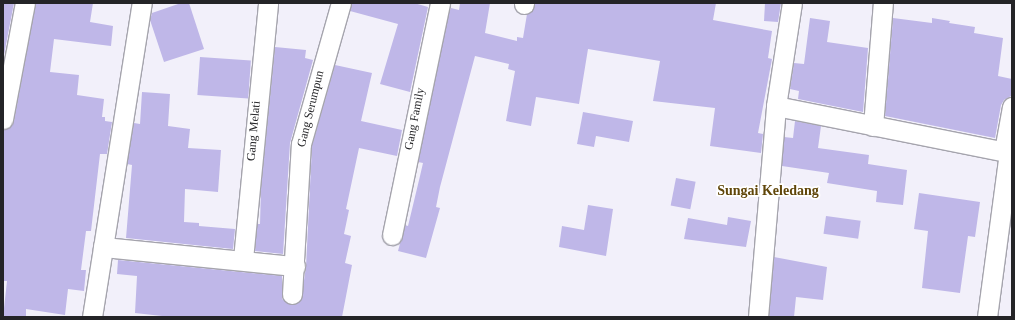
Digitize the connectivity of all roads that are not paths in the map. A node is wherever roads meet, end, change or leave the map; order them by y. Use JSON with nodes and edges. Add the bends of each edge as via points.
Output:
{"nodes":[{"id":1,"x":25,"y":3,"type":"edge"},
{"id":2,"x":142,"y":3,"type":"edge"},
{"id":3,"x":268,"y":3,"type":"edge"},
{"id":4,"x":341,"y":3,"type":"edge"},
{"id":5,"x":440,"y":3,"type":"edge"},
{"id":6,"x":792,"y":3,"type":"edge"},
{"id":7,"x":883,"y":3,"type":"edge"},
{"id":8,"x":776,"y":106,"type":"junction"},
{"id":9,"x":1012,"y":107,"type":"edge"},
{"id":10,"x":3,"y":119,"type":"edge"},
{"id":11,"x":873,"y":126,"type":"junction"},
{"id":12,"x":1008,"y":152,"type":"edge"},
{"id":13,"x":392,"y":235,"type":"dead end"},
{"id":14,"x":104,"y":247,"type":"junction"},
{"id":15,"x":244,"y":259,"type":"junction"},
{"id":16,"x":295,"y":266,"type":"junction"},
{"id":17,"x":292,"y":294,"type":"dead end"},
{"id":18,"x":92,"y":317,"type":"edge"},
{"id":19,"x":758,"y":317,"type":"edge"},
{"id":20,"x":987,"y":317,"type":"edge"}],
"edges":[{"from":1,"to":10,"type":"street"},
{"from":2,"to":14,"type":"street"},
{"from":3,"to":15,"type":"street","name":"Gang Melati"},
{"from":4,"to":16,"type":"street","name":"Gang Serumpun","via":[[301,144]]},
{"from":5,"to":13,"type":"street","name":"Gang Family"},
{"from":6,"to":8,"type":"street"},
{"from":7,"to":11,"type":"street"},
{"from":8,"to":11,"type":"street"},
{"from":8,"to":19,"type":"street"},
{"from":9,"to":12,"type":"street"},
{"from":11,"to":12,"type":"street"},
{"from":12,"to":20,"type":"street"},
{"from":14,"to":15,"type":"street"},
{"from":14,"to":18,"type":"street"},
{"from":15,"to":16,"type":"street"},
{"from":16,"to":17,"type":"street","name":"Gang Serumpun"}]}
